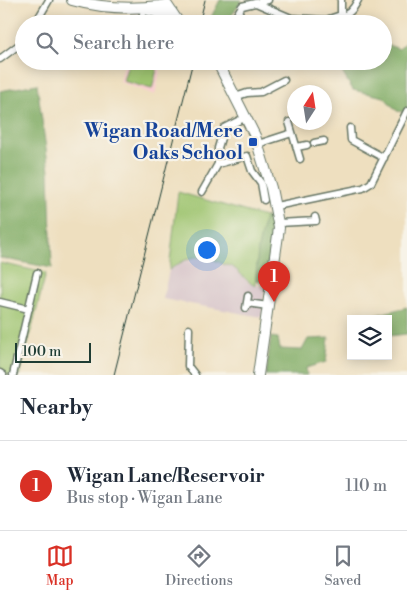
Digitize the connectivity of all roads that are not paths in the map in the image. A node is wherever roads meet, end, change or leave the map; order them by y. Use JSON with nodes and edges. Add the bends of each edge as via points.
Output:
{"nodes":[{"id":1,"x":49,"y":0,"type":"edge"},
{"id":2,"x":72,"y":0,"type":"edge"},
{"id":3,"x":268,"y":0,"type":"edge"},
{"id":4,"x":341,"y":0,"type":"edge"},
{"id":5,"x":358,"y":0,"type":"edge"},
{"id":6,"x":256,"y":3,"type":"junction"},
{"id":7,"x":161,"y":8,"type":"edge"},
{"id":8,"x":142,"y":9,"type":"edge"},
{"id":9,"x":40,"y":15,"type":"edge"},
{"id":10,"x":236,"y":15,"type":"edge"},
{"id":11,"x":284,"y":15,"type":"edge"},
{"id":12,"x":340,"y":15,"type":"edge"},
{"id":13,"x":346,"y":15,"type":"edge"},
{"id":14,"x":15,"y":48,"type":"edge"},
{"id":15,"x":0,"y":59,"type":"edge"},
{"id":16,"x":224,"y":70,"type":"edge"},
{"id":17,"x":284,"y":80,"type":"dead end"},
{"id":18,"x":236,"y":97,"type":"junction"},
{"id":19,"x":407,"y":111,"type":"edge"},
{"id":20,"x":246,"y":117,"type":"junction"},
{"id":21,"x":350,"y":128,"type":"dead end"},
{"id":22,"x":291,"y":130,"type":"edge"},
{"id":23,"x":292,"y":133,"type":"junction"},
{"id":24,"x":324,"y":141,"type":"dead end"},
{"id":25,"x":258,"y":144,"type":"junction"},
{"id":26,"x":296,"y":147,"type":"junction"},
{"id":27,"x":384,"y":158,"type":"junction"},
{"id":28,"x":300,"y":159,"type":"dead end"},
{"id":29,"x":218,"y":164,"type":"junction"},
{"id":30,"x":202,"y":192,"type":"dead end"},
{"id":31,"x":264,"y":200,"type":"dead end"},
{"id":32,"x":276,"y":206,"type":"junction"},
{"id":33,"x":315,"y":216,"type":"dead end"},
{"id":34,"x":278,"y":223,"type":"junction"},
{"id":35,"x":36,"y":273,"type":"dead end"},
{"id":36,"x":0,"y":302,"type":"edge"},
{"id":37,"x":247,"y":302,"type":"dead end"},
{"id":38,"x":268,"y":306,"type":"junction"},
{"id":39,"x":29,"y":309,"type":"junction"},
{"id":40,"x":189,"y":329,"type":"dead end"},
{"id":41,"x":0,"y":372,"type":"edge"},
{"id":42,"x":3,"y":375,"type":"edge"},
{"id":43,"x":13,"y":375,"type":"edge"},
{"id":44,"x":194,"y":375,"type":"edge"},
{"id":45,"x":258,"y":375,"type":"edge"}],
"edges":[{"from":1,"to":9,"type":"street"},
{"from":2,"to":8,"type":"highway"},
{"from":3,"to":6,"type":"street"},
{"from":4,"to":12,"type":"street"},
{"from":5,"to":13,"type":"street"},
{"from":6,"to":10,"type":"street","via":[[242,6]]},
{"from":6,"to":11,"type":"street"},
{"from":7,"to":8,"type":"highway"},
{"from":14,"to":15,"type":"street"},
{"from":16,"to":18,"type":"highway"},
{"from":17,"to":18,"type":"street","via":[[261,92]]},
{"from":18,"to":20,"type":"highway"},
{"from":19,"to":27,"type":"street"},
{"from":20,"to":25,"type":"highway"},
{"from":20,"to":29,"type":"street","via":[[224,128],[218,148]]},
{"from":21,"to":27,"type":"street","via":[[351,140]]},
{"from":22,"to":23,"type":"street"},
{"from":23,"to":25,"type":"street"},
{"from":23,"to":26,"type":"street"},
{"from":24,"to":26,"type":"street"},
{"from":25,"to":32,"type":"highway"},
{"from":26,"to":28,"type":"street"},
{"from":27,"to":32,"type":"street","via":[[374,179],[363,188]]},
{"from":29,"to":30,"type":"street"},
{"from":29,"to":31,"type":"street","via":[[247,156],[261,183]]},
{"from":32,"to":34,"type":"highway"},
{"from":33,"to":34,"type":"street","via":[[316,221]]},
{"from":34,"to":38,"type":"highway"},
{"from":35,"to":39,"type":"street"},
{"from":36,"to":39,"type":"street"},
{"from":37,"to":38,"type":"street"},
{"from":38,"to":45,"type":"highway"},
{"from":39,"to":43,"type":"street"},
{"from":40,"to":44,"type":"street","via":[[188,366]]},
{"from":41,"to":42,"type":"street"}]}
